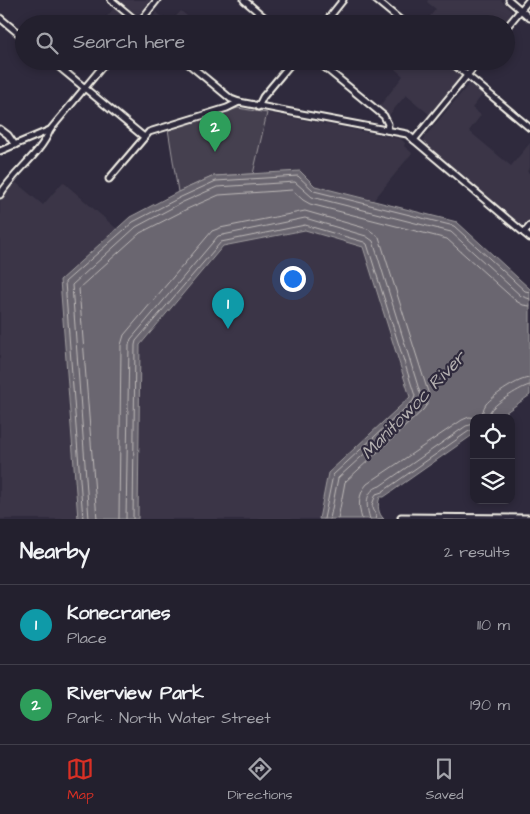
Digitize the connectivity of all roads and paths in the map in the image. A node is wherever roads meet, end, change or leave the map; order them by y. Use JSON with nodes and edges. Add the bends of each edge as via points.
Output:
{"nodes":[{"id":1,"x":111,"y":0,"type":"edge"},
{"id":2,"x":157,"y":0,"type":"edge"},
{"id":3,"x":244,"y":0,"type":"edge"},
{"id":4,"x":343,"y":0,"type":"edge"},
{"id":5,"x":376,"y":0,"type":"edge"},
{"id":6,"x":509,"y":0,"type":"edge"},
{"id":7,"x":529,"y":0,"type":"edge"},
{"id":8,"x":521,"y":10,"type":"junction"},
{"id":9,"x":128,"y":15,"type":"edge"},
{"id":10,"x":146,"y":15,"type":"edge"},
{"id":11,"x":262,"y":15,"type":"edge"},
{"id":12,"x":331,"y":15,"type":"edge"},
{"id":13,"x":394,"y":15,"type":"edge"},
{"id":14,"x":515,"y":17,"type":"edge"},
{"id":15,"x":0,"y":18,"type":"edge"},
{"id":16,"x":530,"y":18,"type":"edge"},
{"id":17,"x":15,"y":30,"type":"edge"},
{"id":18,"x":63,"y":70,"type":"edge"},
{"id":19,"x":100,"y":70,"type":"edge"},
{"id":20,"x":196,"y":70,"type":"edge"},
{"id":21,"x":286,"y":70,"type":"edge"},
{"id":22,"x":328,"y":70,"type":"edge"},
{"id":23,"x":460,"y":70,"type":"edge"},
{"id":24,"x":472,"y":70,"type":"edge"},
{"id":25,"x":467,"y":76,"type":"junction"},
{"id":26,"x":85,"y":88,"type":"junction"},
{"id":27,"x":239,"y":102,"type":"junction"},
{"id":28,"x":258,"y":107,"type":"junction"},
{"id":29,"x":530,"y":128,"type":"edge"},
{"id":30,"x":0,"y":129,"type":"edge"},
{"id":31,"x":50,"y":130,"type":"junction"},
{"id":32,"x":387,"y":130,"type":"junction"},
{"id":33,"x":144,"y":137,"type":"junction"},
{"id":34,"x":414,"y":140,"type":"junction"},
{"id":35,"x":15,"y":145,"type":"junction"},
{"id":36,"x":0,"y":151,"type":"edge"},
{"id":37,"x":109,"y":179,"type":"dead end"},
{"id":38,"x":0,"y":195,"type":"edge"},
{"id":39,"x":530,"y":226,"type":"edge"},
{"id":40,"x":524,"y":233,"type":"junction"},
{"id":41,"x":530,"y":238,"type":"edge"},
{"id":42,"x":401,"y":517,"type":"dead end"},
{"id":43,"x":530,"y":518,"type":"edge"}],
"edges":[{"from":1,"to":9,"type":"street"},
{"from":2,"to":10,"type":"street"},
{"from":3,"to":11,"type":"street"},
{"from":4,"to":12,"type":"street"},
{"from":5,"to":13,"type":"street"},
{"from":6,"to":8,"type":"street"},
{"from":7,"to":8,"type":"street"},
{"from":8,"to":14,"type":"street"},
{"from":8,"to":16,"type":"street"},
{"from":15,"to":17,"type":"street"},
{"from":18,"to":26,"type":"street"},
{"from":19,"to":26,"type":"street"},
{"from":20,"to":27,"type":"street","via":[[230,99]]},
{"from":21,"to":28,"type":"street"},
{"from":22,"to":32,"type":"street","via":[[384,116]]},
{"from":23,"to":25,"type":"street"},
{"from":24,"to":25,"type":"street"},
{"from":25,"to":29,"type":"street"},
{"from":25,"to":34,"type":"street"},
{"from":26,"to":31,"type":"street"},
{"from":26,"to":33,"type":"street"},
{"from":27,"to":28,"type":"street"},
{"from":27,"to":33,"type":"street","via":[[149,132]]},
{"from":28,"to":32,"type":"street"},
{"from":30,"to":35,"type":"street"},
{"from":31,"to":35,"type":"street"},
{"from":31,"to":38,"type":"street","via":[[45,143],[16,172]]},
{"from":32,"to":34,"type":"street","via":[[407,134]]},
{"from":33,"to":37,"type":"street"},
{"from":34,"to":40,"type":"street"},
{"from":35,"to":36,"type":"street"},
{"from":39,"to":40,"type":"street"},
{"from":40,"to":41,"type":"street"},
{"from":42,"to":43,"type":"street"}]}
